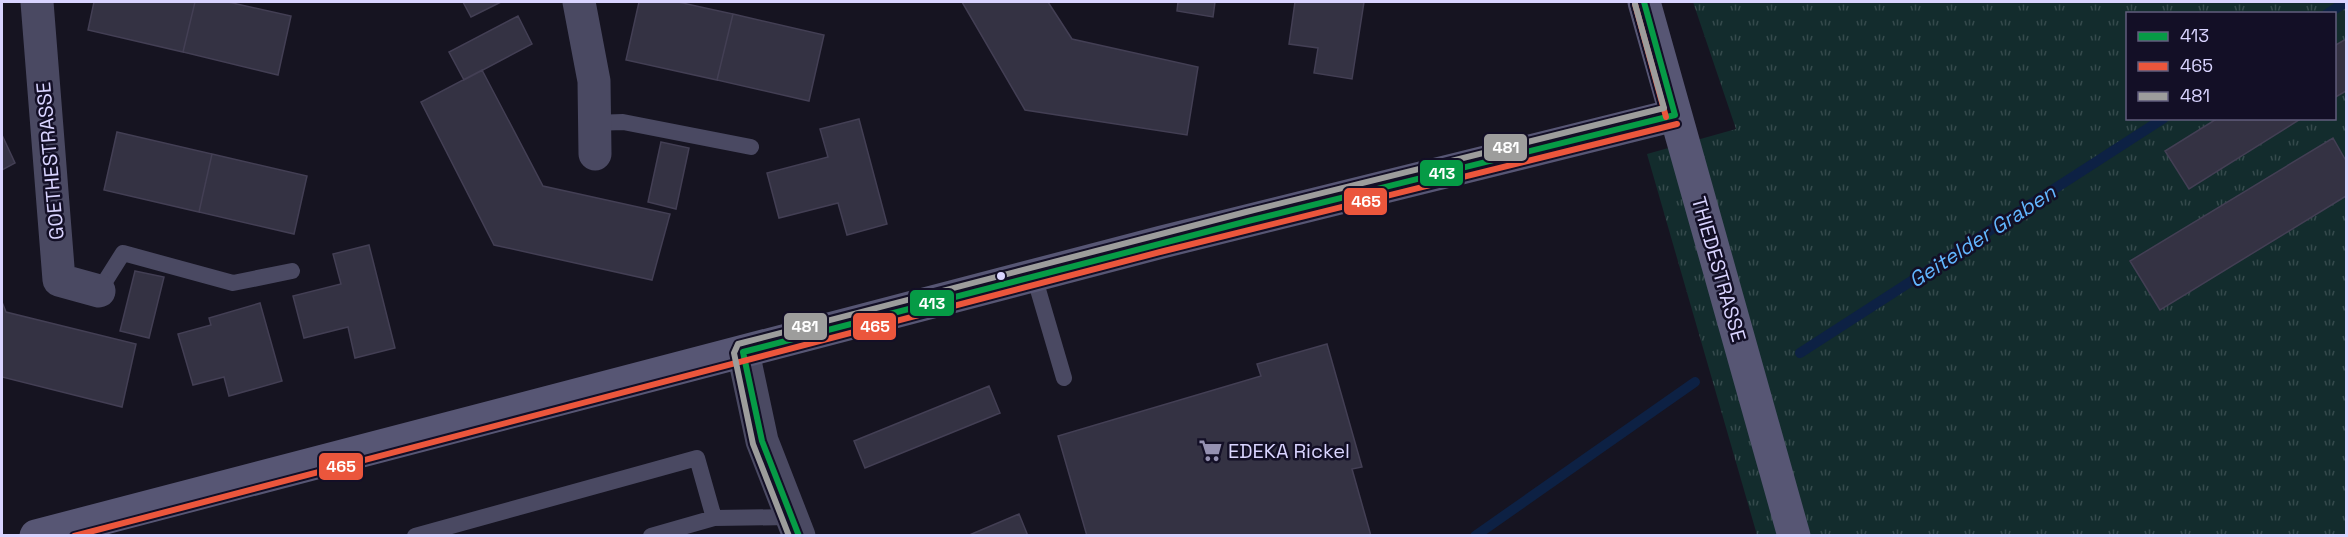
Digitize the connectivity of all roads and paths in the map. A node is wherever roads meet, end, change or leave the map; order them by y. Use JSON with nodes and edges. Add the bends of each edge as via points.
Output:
{"nodes":[{"id":1,"x":37,"y":2,"type":"edge"},
{"id":2,"x":579,"y":2,"type":"edge"},
{"id":3,"x":1644,"y":2,"type":"edge"},
{"id":4,"x":1675,"y":116,"type":"junction"},
{"id":5,"x":594,"y":138,"type":"joint"},
{"id":6,"x":751,"y":147,"type":"dead end"},
{"id":7,"x":292,"y":271,"type":"dead end"},
{"id":8,"x":1034,"y":276,"type":"junction"},
{"id":9,"x":99,"y":291,"type":"joint"},
{"id":10,"x":743,"y":352,"type":"junction"},
{"id":11,"x":1064,"y":378,"type":"dead end"},
{"id":12,"x":714,"y":518,"type":"junction"},
{"id":13,"x":795,"y":526,"type":"edge"},
{"id":14,"x":36,"y":536,"type":"edge"},
{"id":15,"x":415,"y":536,"type":"edge"},
{"id":16,"x":651,"y":536,"type":"edge"},
{"id":17,"x":1794,"y":536,"type":"edge"}],
"edges":[{"from":1,"to":9,"type":"street","name":"GOETHESTRASSE","via":[[59,280]]},
{"from":2,"to":5,"type":"street","via":[[594,81]]},
{"from":3,"to":4,"type":"street","name":"THIEDESTRASSE"},
{"from":4,"to":8,"type":"street"},
{"from":4,"to":17,"type":"street","name":"THIEDESTRASSE"},
{"from":5,"to":6,"type":"lane","via":[[623,122]]},
{"from":7,"to":9,"type":"lane","via":[[233,283],[123,253]]},
{"from":8,"to":10,"type":"street"},
{"from":8,"to":11,"type":"lane"},
{"from":10,"to":13,"type":"street","via":[[762,441]]},
{"from":10,"to":14,"type":"street"},
{"from":12,"to":13,"type":"lane"},
{"from":12,"to":15,"type":"lane","via":[[697,458]]},
{"from":12,"to":16,"type":"lane"}]}
